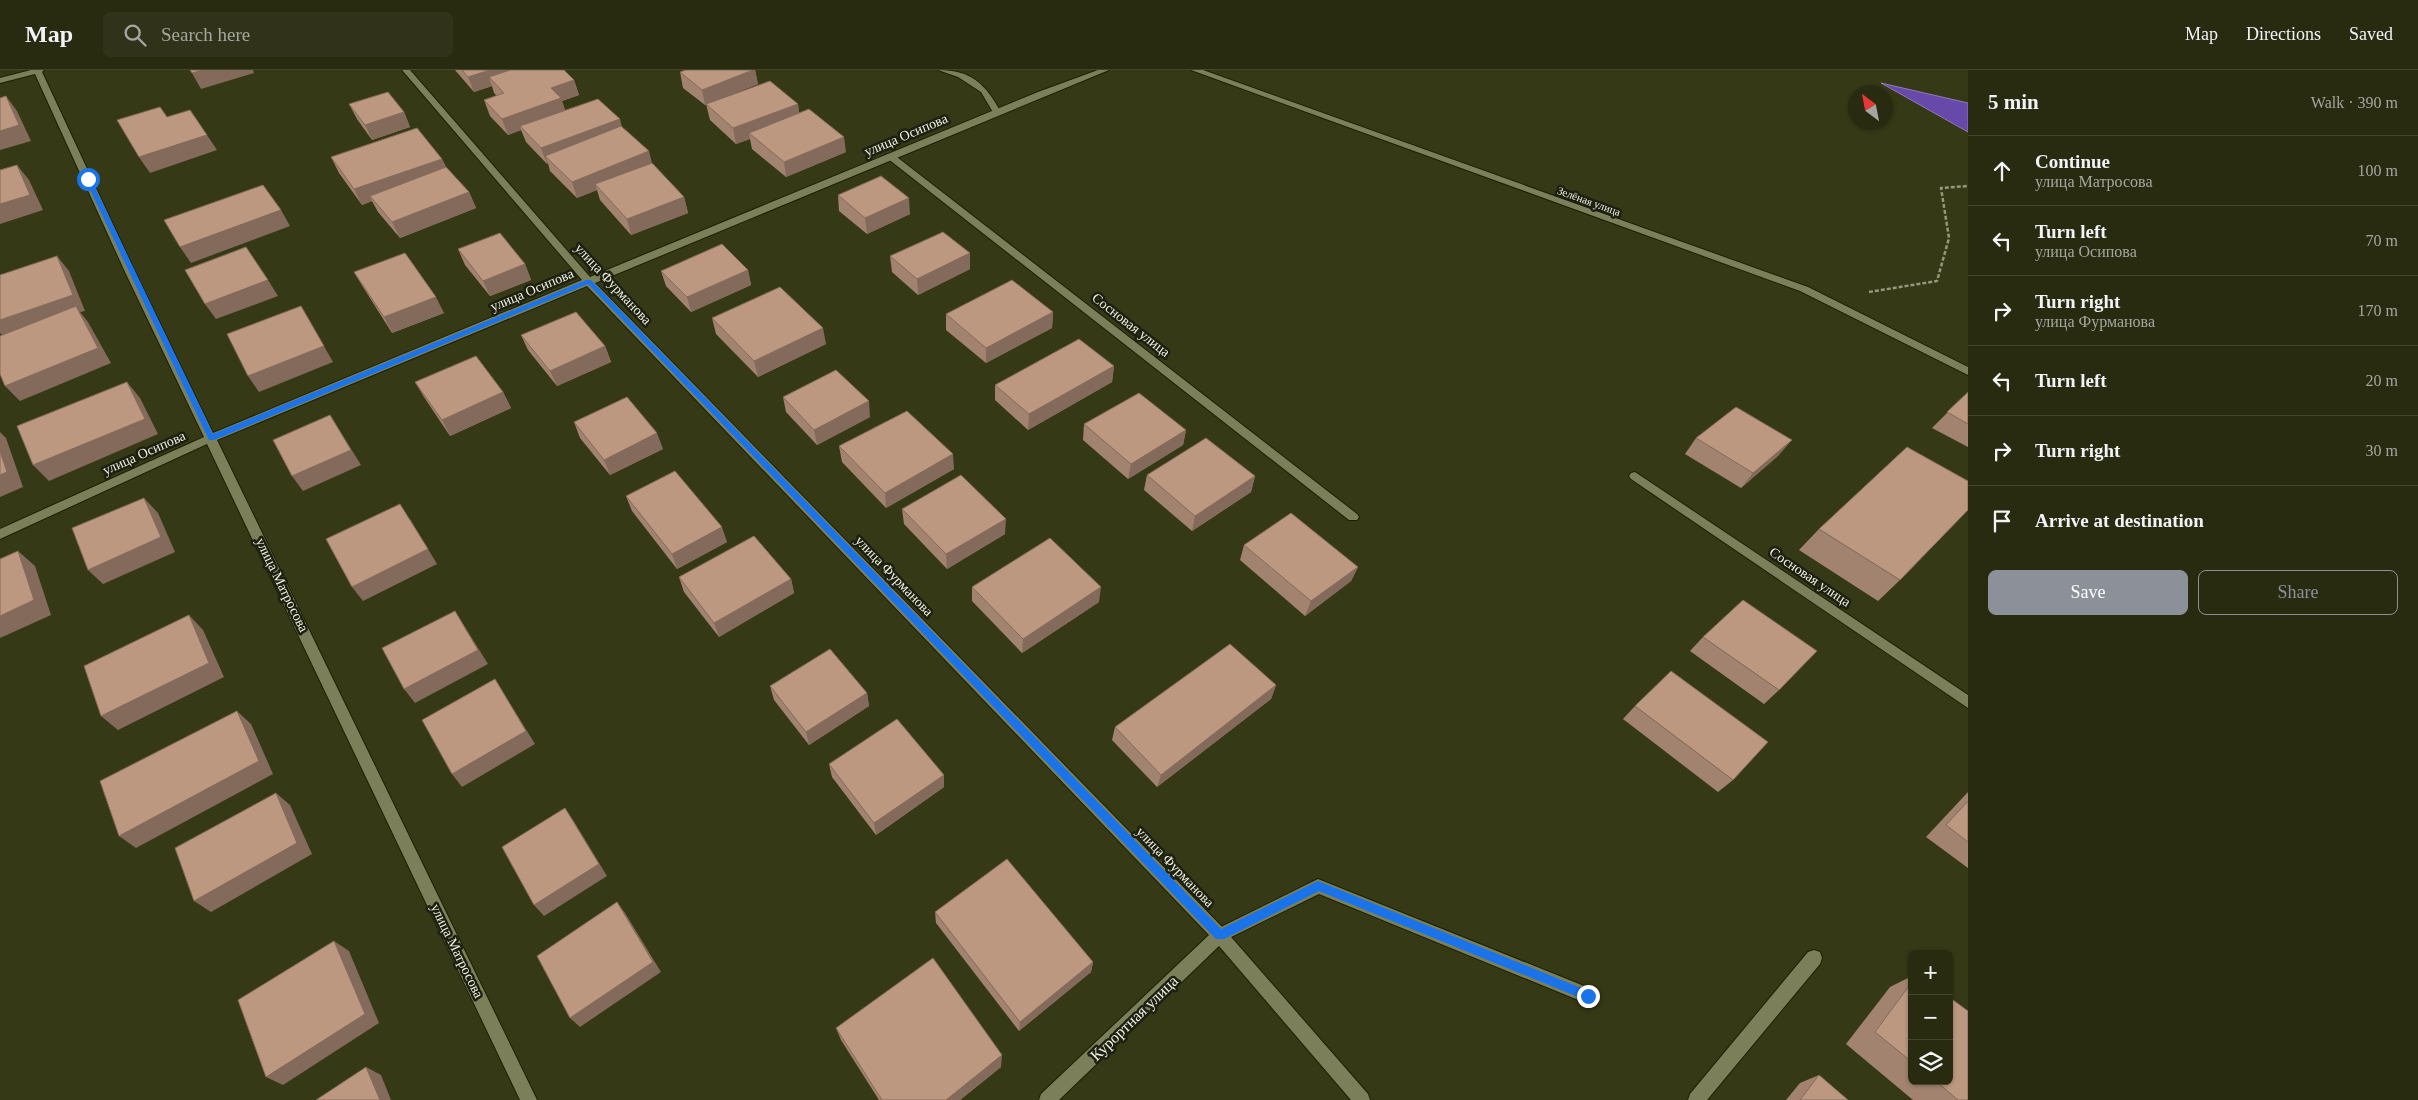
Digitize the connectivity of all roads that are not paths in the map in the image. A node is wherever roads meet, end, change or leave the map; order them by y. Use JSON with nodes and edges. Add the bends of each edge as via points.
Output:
{"nodes":[{"id":1,"x":38,"y":70,"type":"edge"},
{"id":2,"x":406,"y":70,"type":"edge"},
{"id":3,"x":942,"y":70,"type":"edge"},
{"id":4,"x":1105,"y":70,"type":"edge"},
{"id":5,"x":1195,"y":70,"type":"edge"},
{"id":6,"x":0,"y":81,"type":"edge"},
{"id":7,"x":997,"y":112,"type":"junction"},
{"id":8,"x":890,"y":156,"type":"junction"},
{"id":9,"x":589,"y":282,"type":"junction"},
{"id":10,"x":1968,"y":371,"type":"edge"},
{"id":11,"x":211,"y":438,"type":"junction"},
{"id":12,"x":1635,"y":476,"type":"dead end"},
{"id":13,"x":1353,"y":517,"type":"dead end"},
{"id":14,"x":0,"y":534,"type":"edge"},
{"id":15,"x":1968,"y":702,"type":"edge"},
{"id":16,"x":1220,"y":935,"type":"junction"},
{"id":17,"x":1814,"y":958,"type":"dead end"},
{"id":18,"x":1588,"y":996,"type":"dead end"},
{"id":19,"x":529,"y":1100,"type":"edge"},
{"id":20,"x":1048,"y":1100,"type":"edge"},
{"id":21,"x":1362,"y":1100,"type":"edge"},
{"id":22,"x":1696,"y":1100,"type":"edge"}],
"edges":[{"from":1,"to":6,"type":"street"},
{"from":1,"to":11,"type":"street","name":"улица Матросова","via":[[131,274]]},
{"from":2,"to":9,"type":"street","name":"улица Фурманова"},
{"from":3,"to":7,"type":"street","via":[[961,76],[984,90]]},
{"from":4,"to":7,"type":"street","name":"улица Осипова"},
{"from":5,"to":10,"type":"street","name":"Зелёная улица","via":[[1804,289]]},
{"from":7,"to":8,"type":"street","name":"улица Осипова"},
{"from":8,"to":9,"type":"street","name":"улица Осипова"},
{"from":8,"to":13,"type":"street","name":"Сосновая улица"},
{"from":9,"to":11,"type":"street","name":"улица Осипова"},
{"from":9,"to":16,"type":"street","name":"улица Фурманова"},
{"from":11,"to":14,"type":"street","name":"улица Осипова"},
{"from":11,"to":19,"type":"street","name":"улица Матросова"},
{"from":12,"to":15,"type":"street","name":"Сосновая улица"},
{"from":16,"to":18,"type":"street","name":"Курортная улица","via":[[1318,886]]},
{"from":16,"to":20,"type":"street","name":"Курортная улица"},
{"from":16,"to":21,"type":"street","name":"улица Фурманова"},
{"from":17,"to":22,"type":"street"}]}
